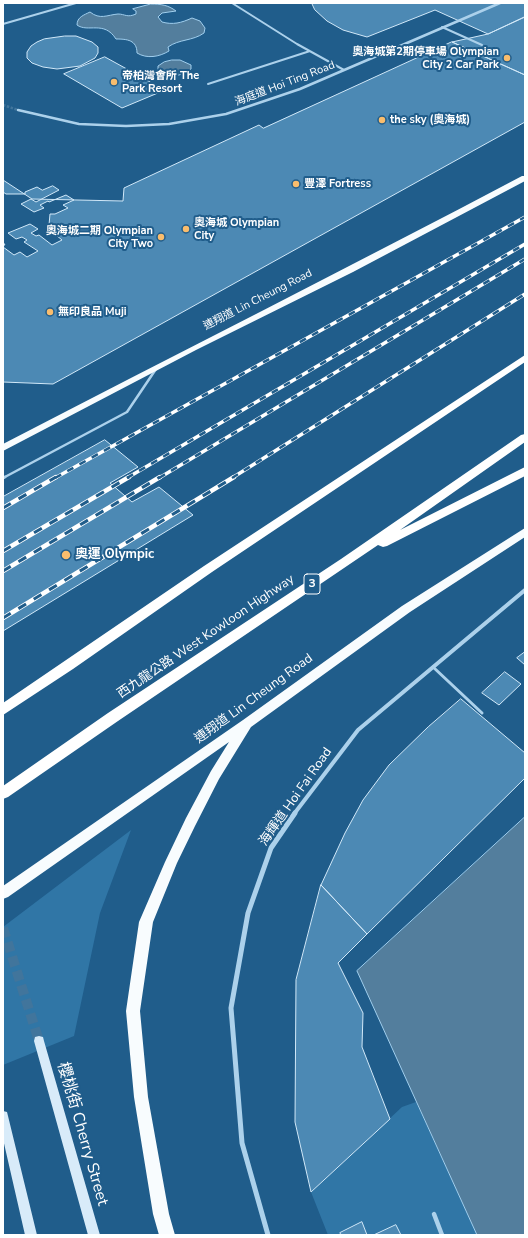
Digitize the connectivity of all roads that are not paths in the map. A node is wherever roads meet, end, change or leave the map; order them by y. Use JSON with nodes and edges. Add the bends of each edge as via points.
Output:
{"nodes":[{"id":1,"x":76,"y":3,"type":"edge"},
{"id":2,"x":232,"y":3,"type":"edge"},
{"id":3,"x":500,"y":3,"type":"edge"},
{"id":4,"x":3,"y":24,"type":"edge"},
{"id":5,"x":442,"y":27,"type":"junction"},
{"id":6,"x":482,"y":45,"type":"dead end"},
{"id":7,"x":310,"y":51,"type":"junction"},
{"id":8,"x":344,"y":70,"type":"junction"},
{"id":9,"x":208,"y":84,"type":"dead end"},
{"id":10,"x":3,"y":87,"type":"edge"},
{"id":11,"x":3,"y":91,"type":"edge"},
{"id":12,"x":18,"y":110,"type":"tunnel mouth"},
{"id":13,"x":525,"y":178,"type":"edge"},
{"id":14,"x":525,"y":358,"type":"edge"},
{"id":15,"x":156,"y":368,"type":"junction"},
{"id":16,"x":525,"y":437,"type":"edge"},
{"id":17,"x":3,"y":448,"type":"edge"},
{"id":18,"x":525,"y":471,"type":"edge"},
{"id":19,"x":3,"y":478,"type":"edge"},
{"id":20,"x":525,"y":532,"type":"edge"},
{"id":21,"x":345,"y":562,"type":"junction"},
{"id":22,"x":525,"y":590,"type":"edge"},
{"id":23,"x":433,"y":667,"type":"junction"},
{"id":24,"x":3,"y":710,"type":"edge"},
{"id":25,"x":482,"y":713,"type":"dead end"},
{"id":26,"x":247,"y":723,"type":"junction"},
{"id":27,"x":3,"y":793,"type":"edge"},
{"id":28,"x":3,"y":893,"type":"edge"},
{"id":29,"x":39,"y":1041,"type":"tunnel mouth"},
{"id":30,"x":3,"y":1116,"type":"edge"},
{"id":31,"x":434,"y":1214,"type":"dead end"},
{"id":32,"x":31,"y":1235,"type":"edge"},
{"id":33,"x":94,"y":1235,"type":"edge"},
{"id":34,"x":167,"y":1235,"type":"edge"},
{"id":35,"x":268,"y":1235,"type":"edge"},
{"id":36,"x":442,"y":1235,"type":"edge"}],
"edges":[{"from":1,"to":4,"type":"lane"},
{"from":2,"to":7,"type":"lane"},
{"from":3,"to":5,"type":"street","name":"海庭道 Hoi Ting Road"},
{"from":5,"to":6,"type":"lane"},
{"from":5,"to":8,"type":"street","name":"海庭道 Hoi Ting Road"},
{"from":7,"to":8,"type":"lane"},
{"from":7,"to":9,"type":"lane"},
{"from":8,"to":12,"type":"street","name":"海庭道 Hoi Ting Road","via":[[265,102],[226,114],[169,124],[79,124]]},
{"from":10,"to":11,"type":"lane"},
{"from":13,"to":15,"type":"highway","name":"連翔道 Lin Cheung Road"},
{"from":14,"to":24,"type":"highway","via":[[208,569]]},
{"from":15,"to":17,"type":"highway","name":"連翔道 Lin Cheung Road"},
{"from":15,"to":19,"type":"lane","via":[[127,412]]},
{"from":16,"to":21,"type":"highway","name":"西九龍公路 West Kowloon Highway","number":"3"},
{"from":18,"to":21,"type":"highway"},
{"from":20,"to":26,"type":"highway","name":"連翔道 Lin Cheung Road","via":[[406,608]]},
{"from":21,"to":27,"type":"highway","name":"西九龍公路 West Kowloon Highway","number":"3"},
{"from":22,"to":23,"type":"street","name":"海輝道 Hoi Fai Road"},
{"from":23,"to":25,"type":"lane"},
{"from":23,"to":35,"type":"street","name":"海輝道 Hoi Fai Road","via":[[358,730],[305,800],[271,848],[248,912],[231,1008],[242,1143]]},
{"from":26,"to":28,"type":"highway","name":"連翔道 Lin Cheung Road"},
{"from":26,"to":34,"type":"highway","via":[[190,822],[146,922],[133,1011],[141,1097],[161,1214]]},
{"from":29,"to":33,"type":"main road","name":"櫻桃街 Cherry Street"},
{"from":30,"to":32,"type":"main road"},
{"from":31,"to":36,"type":"street"}]}
